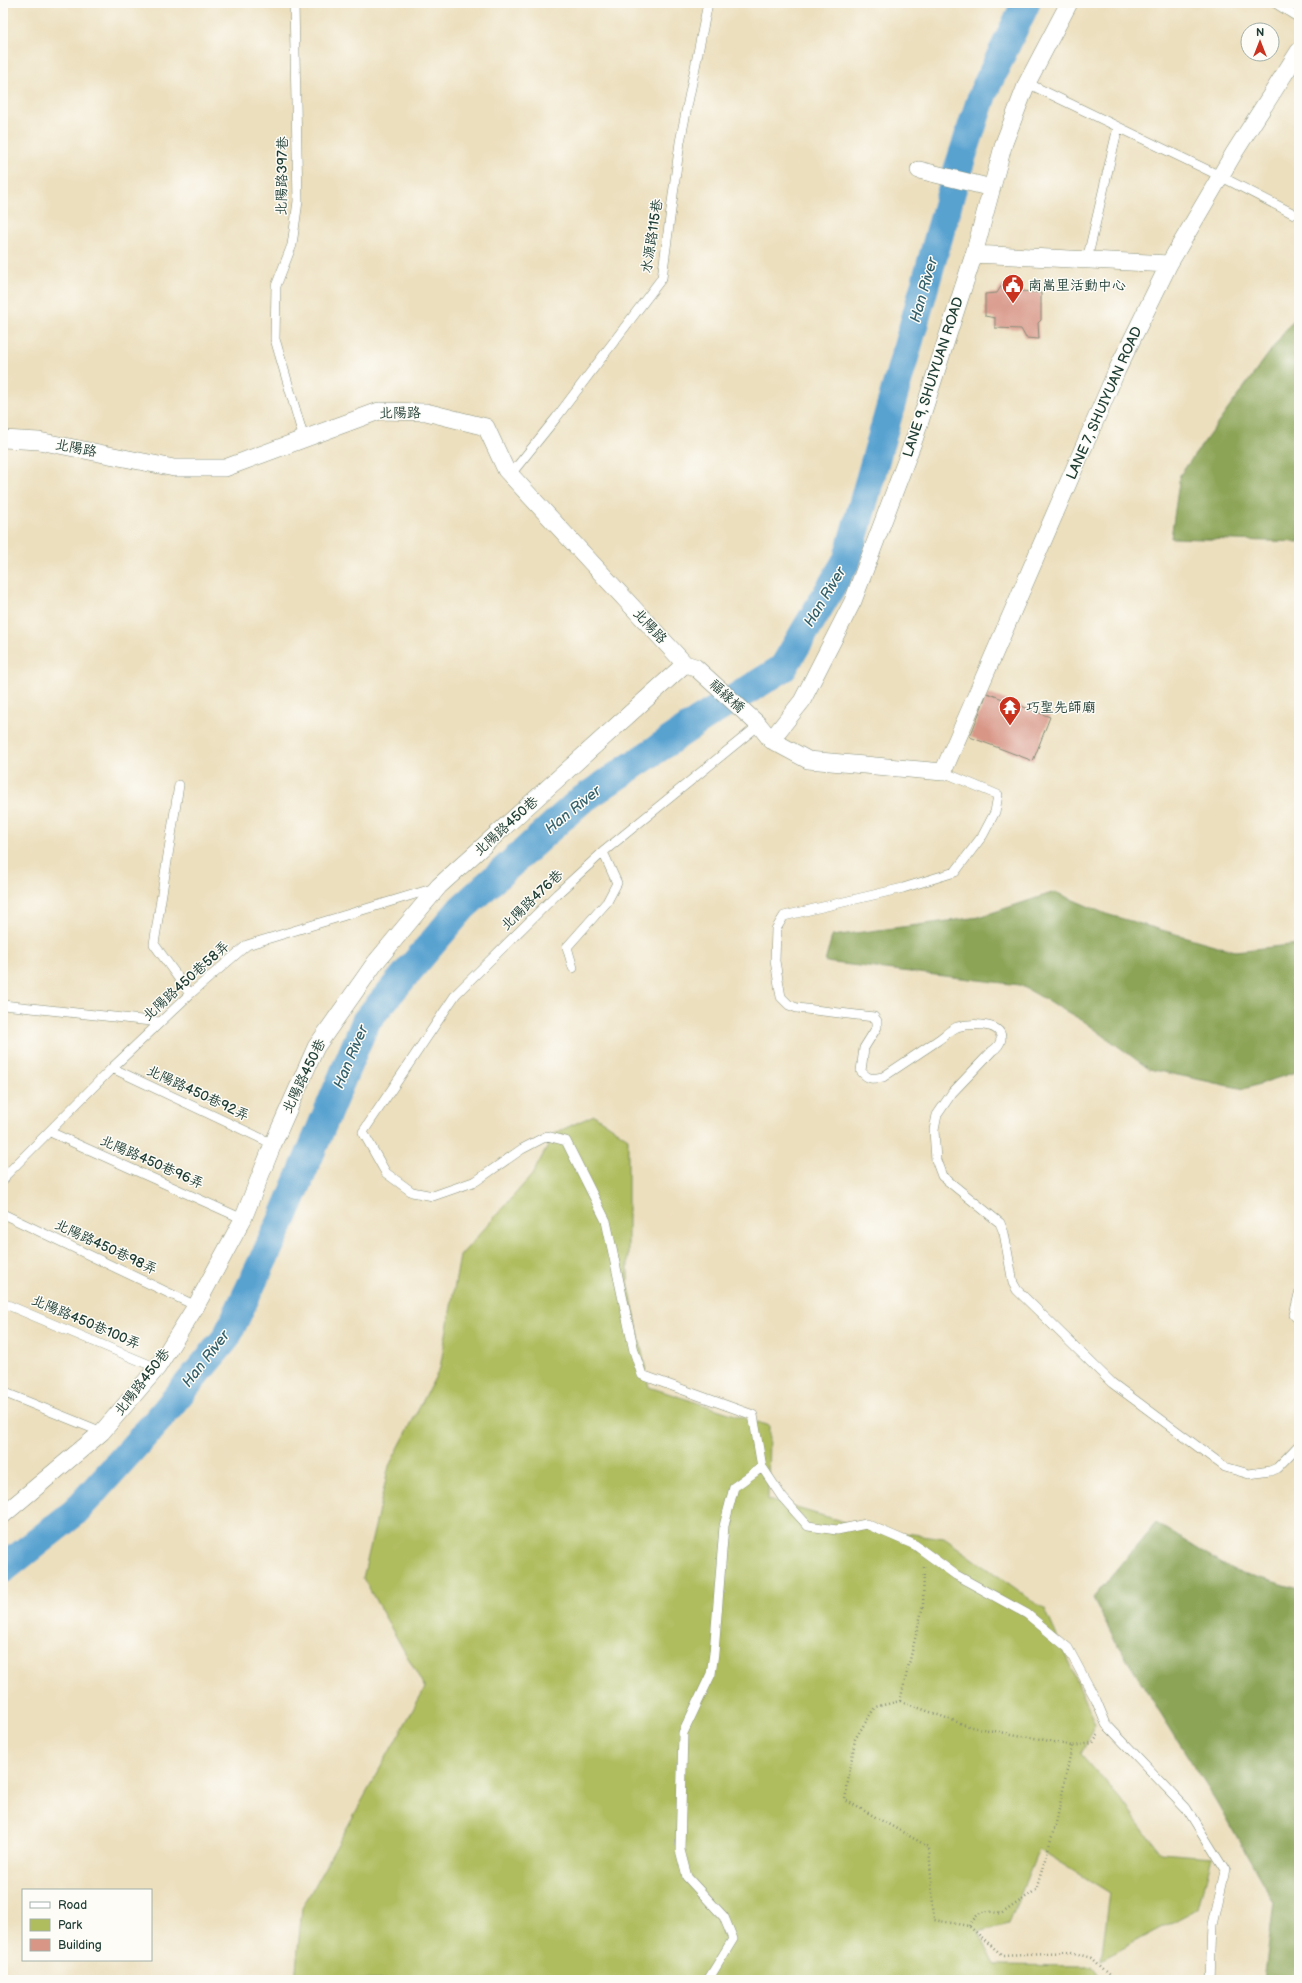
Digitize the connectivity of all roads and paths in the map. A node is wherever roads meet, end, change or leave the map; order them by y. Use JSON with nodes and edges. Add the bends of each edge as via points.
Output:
{"nodes":[{"id":1,"x":294,"y":3,"type":"edge"},
{"id":2,"x":708,"y":3,"type":"edge"},
{"id":3,"x":1069,"y":3,"type":"edge"},
{"id":4,"x":1276,"y":3,"type":"edge"},
{"id":5,"x":1299,"y":18,"type":"edge"},
{"id":6,"x":1299,"y":51,"type":"edge"},
{"id":7,"x":1027,"y":83,"type":"junction"},
{"id":8,"x":1118,"y":127,"type":"junction"},
{"id":9,"x":919,"y":170,"type":"dead end"},
{"id":10,"x":1220,"y":176,"type":"junction"},
{"id":11,"x":992,"y":188,"type":"junction"},
{"id":12,"x":1294,"y":214,"type":"dead end"},
{"id":13,"x":974,"y":254,"type":"junction"},
{"id":14,"x":1087,"y":260,"type":"junction"},
{"id":15,"x":1169,"y":264,"type":"junction"},
{"id":16,"x":3,"y":439,"type":"edge"},
{"id":17,"x":304,"y":439,"type":"junction"},
{"id":18,"x":511,"y":474,"type":"junction"},
{"id":19,"x":690,"y":665,"type":"junction"},
{"id":20,"x":759,"y":724,"type":"junction"},
{"id":21,"x":771,"y":740,"type":"junction"},
{"id":22,"x":943,"y":772,"type":"junction"},
{"id":23,"x":179,"y":785,"type":"dead end"},
{"id":24,"x":603,"y":852,"type":"junction"},
{"id":25,"x":439,"y":886,"type":"junction"},
{"id":26,"x":573,"y":968,"type":"dead end"},
{"id":27,"x":190,"y":994,"type":"junction"},
{"id":28,"x":3,"y":1005,"type":"edge"},
{"id":29,"x":160,"y":1022,"type":"junction"},
{"id":30,"x":112,"y":1068,"type":"junction"},
{"id":31,"x":50,"y":1132,"type":"junction"},
{"id":32,"x":273,"y":1144,"type":"junction"},
{"id":33,"x":3,"y":1181,"type":"edge"},
{"id":34,"x":3,"y":1214,"type":"edge"},
{"id":35,"x":243,"y":1219,"type":"junction"},
{"id":36,"x":1299,"y":1294,"type":"edge"},
{"id":37,"x":3,"y":1303,"type":"edge"},
{"id":38,"x":196,"y":1306,"type":"junction"},
{"id":39,"x":1299,"y":1320,"type":"edge"},
{"id":40,"x":157,"y":1368,"type":"junction"},
{"id":41,"x":3,"y":1392,"type":"edge"},
{"id":42,"x":102,"y":1432,"type":"junction"},
{"id":43,"x":1299,"y":1445,"type":"edge"},
{"id":44,"x":762,"y":1467,"type":"junction"},
{"id":45,"x":3,"y":1515,"type":"edge"},
{"id":46,"x":925,"y":1552,"type":"junction"},
{"id":47,"x":900,"y":1701,"type":"junction"},
{"id":48,"x":1106,"y":1724,"type":"junction"},
{"id":49,"x":1072,"y":1746,"type":"junction"},
{"id":50,"x":969,"y":1926,"type":"junction"},
{"id":51,"x":708,"y":1980,"type":"edge"},
{"id":52,"x":1114,"y":1980,"type":"edge"},
{"id":53,"x":1211,"y":1980,"type":"edge"}],
"edges":[{"from":1,"to":17,"type":"lane","name":"北陽路397巷","via":[[298,201],[292,245],[276,286],[274,339]]},
{"from":2,"to":18,"type":"lane","name":"水源路115巷","via":[[680,142],[662,278]]},
{"from":3,"to":7,"type":"street","name":"LANE 9, SHUIYUAN ROAD"},
{"from":4,"to":5,"type":"lane"},
{"from":6,"to":10,"type":"street","name":"LANE 7, SHUIYUAN ROAD"},
{"from":7,"to":8,"type":"lane"},
{"from":7,"to":11,"type":"street","name":"LANE 9, SHUIYUAN ROAD","via":[[1004,144]]},
{"from":8,"to":10,"type":"lane"},
{"from":8,"to":14,"type":"lane"},
{"from":9,"to":11,"type":"street"},
{"from":10,"to":12,"type":"lane"},
{"from":10,"to":15,"type":"street","name":"LANE 7, SHUIYUAN ROAD"},
{"from":11,"to":13,"type":"street","name":"LANE 9, SHUIYUAN ROAD"},
{"from":13,"to":14,"type":"street"},
{"from":13,"to":21,"type":"street","name":"LANE 9, SHUIYUAN ROAD","via":[[915,436],[853,601],[802,701]]},
{"from":14,"to":15,"type":"street"},
{"from":15,"to":22,"type":"street","name":"LANE 7, SHUIYUAN ROAD","via":[[1117,370]]},
{"from":16,"to":17,"type":"street","name":"北陽路","via":[[39,441],[174,468],[225,468]]},
{"from":17,"to":18,"type":"street","name":"北陽路","via":[[378,411],[426,412],[486,427],[506,470]]},
{"from":18,"to":19,"type":"street","name":"北陽路"},
{"from":19,"to":20,"type":"street","name":"福緣橋"},
{"from":19,"to":25,"type":"street","name":"北陽路450巷"},
{"from":20,"to":21,"type":"street"},
{"from":20,"to":24,"type":"lane","name":"北陽路476巷"},
{"from":21,"to":22,"type":"street","via":[[808,760]]},
{"from":22,"to":43,"type":"lane","via":[[998,795],[995,812],[983,835],[955,872],[903,888],[784,916],[776,929],[774,961],[781,997],[789,1005],[797,1008],[874,1017],[877,1027],[864,1048],[861,1071],[865,1077],[872,1080],[883,1077],[957,1028],[977,1025],[996,1028],[1001,1039],[998,1048],[992,1051],[952,1093],[937,1115],[934,1130],[936,1160],[942,1176],[1000,1223],[1013,1283],[1017,1290],[1112,1383],[1225,1467],[1249,1474],[1270,1472]]},
{"from":23,"to":27,"type":"lane","via":[[154,944]]},
{"from":24,"to":26,"type":"lane","via":[[617,883],[607,902],[567,947]]},
{"from":24,"to":44,"type":"lane","name":"北陽路476巷","via":[[456,994],[363,1132],[386,1173],[412,1192],[433,1196],[476,1181],[522,1149],[547,1136],[566,1141],[606,1221],[634,1351],[642,1376],[753,1415]]},
{"from":25,"to":27,"type":"lane","name":"北陽路450巷58弄","via":[[248,945]]},
{"from":25,"to":32,"type":"street","name":"北陽路450巷","via":[[375,963],[316,1046]]},
{"from":27,"to":29,"type":"lane","name":"北陽路450巷58弄"},
{"from":28,"to":29,"type":"lane"},
{"from":29,"to":30,"type":"lane","name":"北陽路450巷58弄"},
{"from":30,"to":31,"type":"lane","name":"北陽路450巷58弄"},
{"from":30,"to":32,"type":"lane","name":"北陽路450巷92弄"},
{"from":31,"to":33,"type":"lane","name":"北陽路450巷58弄"},
{"from":31,"to":35,"type":"lane","name":"北陽路450巷96弄"},
{"from":32,"to":35,"type":"street","name":"北陽路450巷"},
{"from":34,"to":38,"type":"lane","name":"北陽路450巷98弄"},
{"from":35,"to":38,"type":"street","name":"北陽路450巷"},
{"from":36,"to":39,"type":"lane","via":[[1294,1315]]},
{"from":37,"to":40,"type":"lane","name":"北陽路450巷100弄"},
{"from":38,"to":40,"type":"street","name":"北陽路450巷"},
{"from":40,"to":42,"type":"street","name":"北陽路450巷"},
{"from":41,"to":42,"type":"lane"},
{"from":42,"to":45,"type":"street","name":"北陽路450巷"},
{"from":44,"to":46,"type":"lane","via":[[782,1497],[808,1526],[837,1530],[866,1524]]},
{"from":44,"to":51,"type":"lane","via":[[734,1487],[724,1526],[711,1674],[683,1733],[680,1850],[686,1877],[724,1916],[733,1939]]},
{"from":46,"to":47,"type":"path","via":[[923,1606]]},
{"from":46,"to":48,"type":"lane","via":[[956,1575],[1027,1614],[1068,1648]]},
{"from":47,"to":49,"type":"path","via":[[971,1727]]},
{"from":47,"to":50,"type":"path","via":[[875,1707],[855,1739],[845,1800],[929,1847],[934,1920]]},
{"from":48,"to":49,"type":"path","via":[[1093,1743]]},
{"from":48,"to":53,"type":"lane","via":[[1186,1808],[1225,1871],[1213,1924]]},
{"from":49,"to":50,"type":"path","via":[[1056,1819],[1036,1890],[1001,1914],[986,1910],[978,1913]]},
{"from":50,"to":52,"type":"path","via":[[1002,1955],[1071,1952],[1091,1958]]}]}
